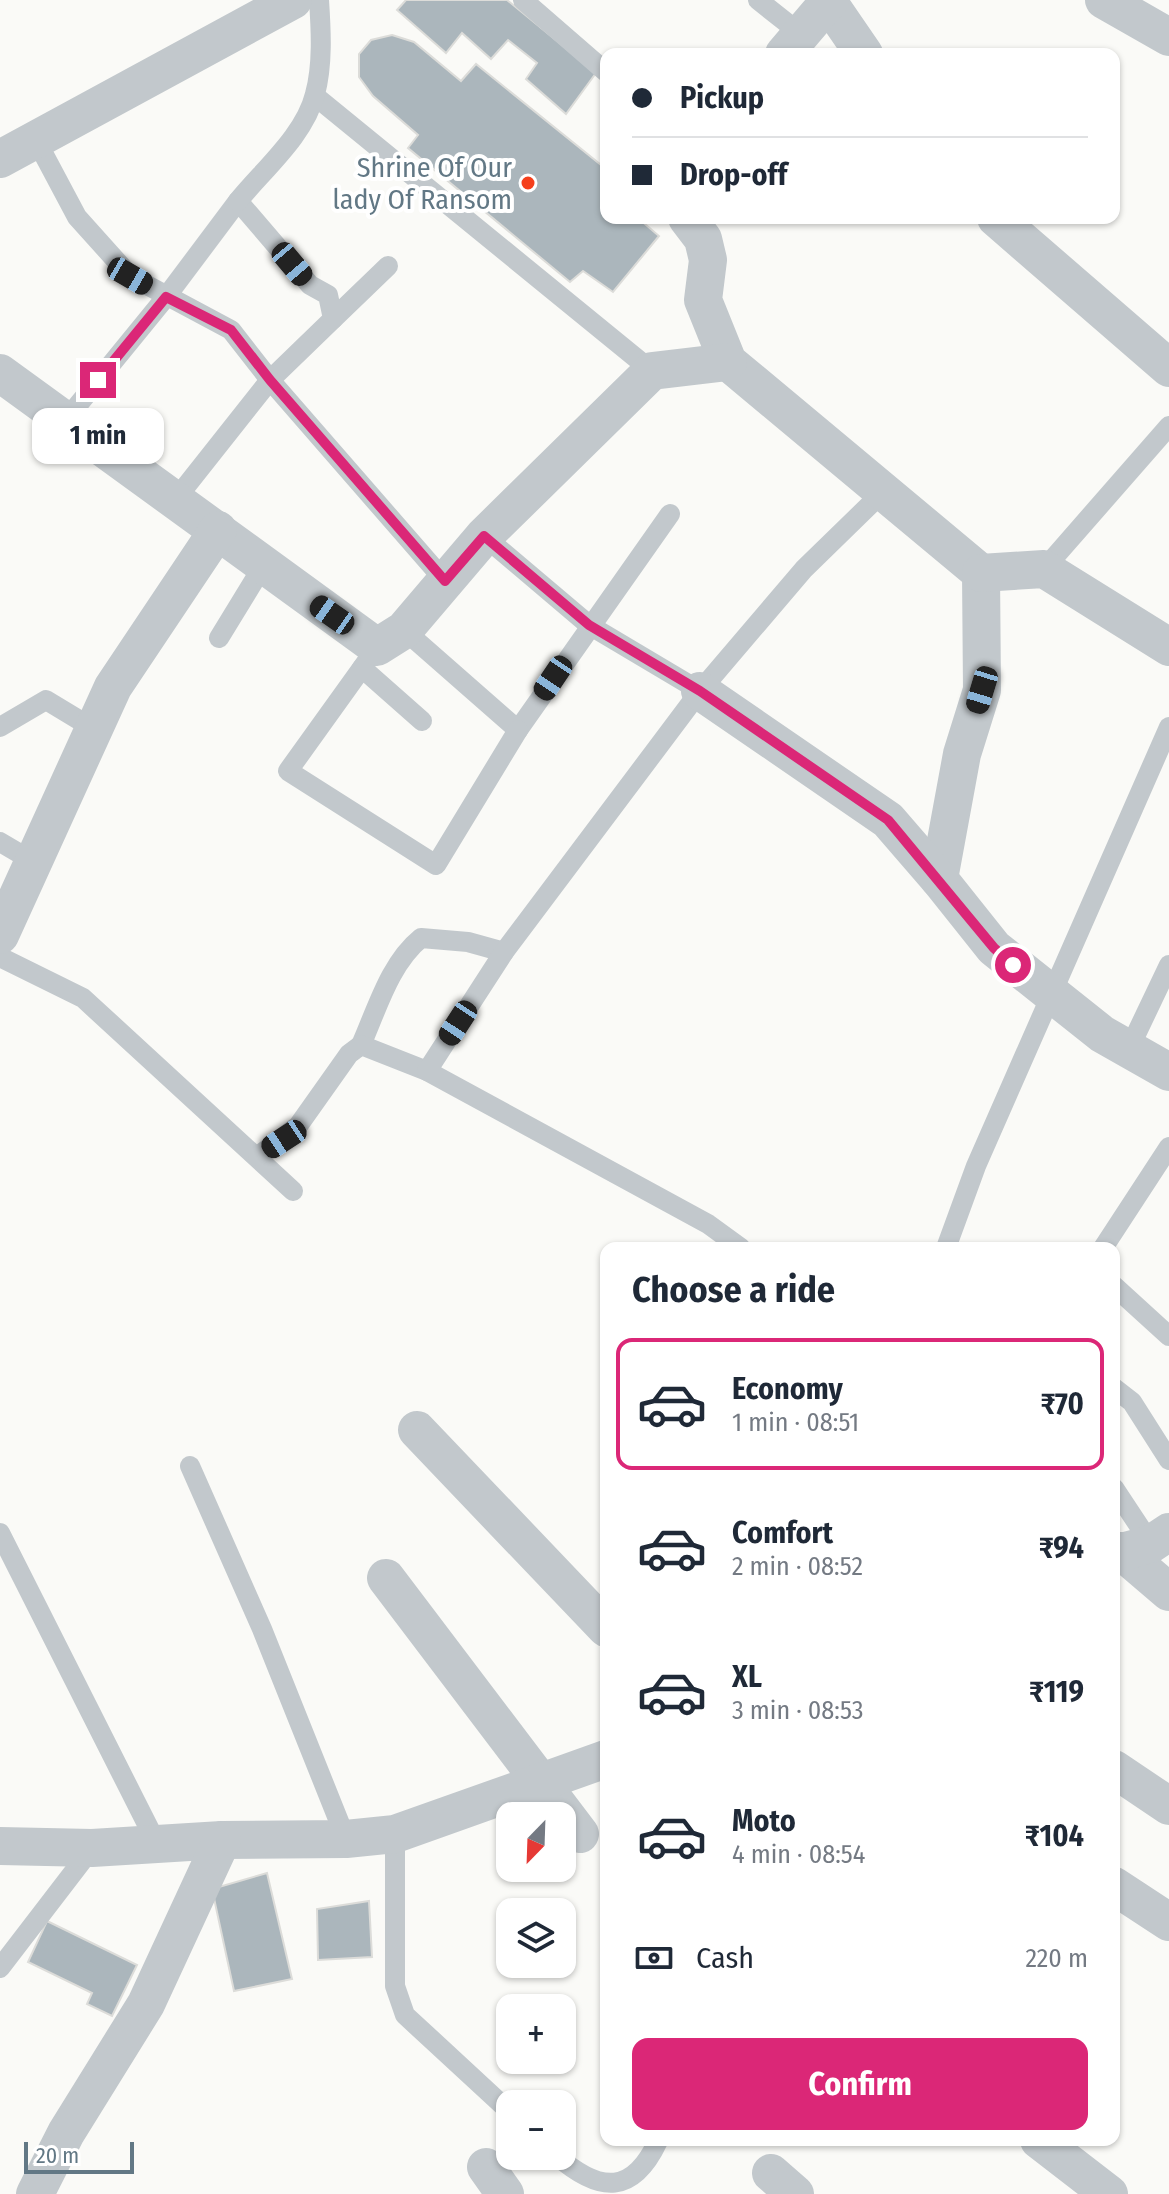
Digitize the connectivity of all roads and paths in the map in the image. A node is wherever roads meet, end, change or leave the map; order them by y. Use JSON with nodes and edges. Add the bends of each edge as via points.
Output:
{"nodes":[{"id":1,"x":293,"y":0,"type":"edge"},
{"id":2,"x":319,"y":0,"type":"edge"},
{"id":3,"x":523,"y":0,"type":"edge"},
{"id":4,"x":758,"y":0,"type":"edge"},
{"id":5,"x":1104,"y":0,"type":"edge"},
{"id":6,"x":830,"y":2,"type":"edge"},
{"id":7,"x":1169,"y":37,"type":"edge"},
{"id":8,"x":792,"y":44,"type":"edge"},
{"id":9,"x":860,"y":48,"type":"edge"},
{"id":10,"x":600,"y":67,"type":"edge"},
{"id":11,"x":315,"y":96,"type":"junction"},
{"id":12,"x":35,"y":138,"type":"junction"},
{"id":13,"x":0,"y":159,"type":"edge"},
{"id":14,"x":238,"y":201,"type":"junction"},
{"id":15,"x":692,"y":224,"type":"edge"},
{"id":16,"x":1003,"y":224,"type":"edge"},
{"id":17,"x":388,"y":266,"type":"dead end"},
{"id":18,"x":166,"y":297,"type":"junction"},
{"id":19,"x":333,"y":319,"type":"junction"},
{"id":20,"x":728,"y":362,"type":"junction"},
{"id":21,"x":1169,"y":368,"type":"edge"},
{"id":22,"x":652,"y":371,"type":"junction"},
{"id":23,"x":0,"y":373,"type":"edge"},
{"id":24,"x":270,"y":380,"type":"junction"},
{"id":25,"x":64,"y":422,"type":"junction"},
{"id":26,"x":1169,"y":426,"type":"edge"},
{"id":27,"x":884,"y":491,"type":"junction"},
{"id":28,"x":175,"y":500,"type":"junction"},
{"id":29,"x":670,"y":514,"type":"dead end"},
{"id":30,"x":218,"y":530,"type":"junction"},
{"id":31,"x":484,"y":536,"type":"junction"},
{"id":32,"x":263,"y":566,"type":"junction"},
{"id":33,"x":1044,"y":569,"type":"junction"},
{"id":34,"x":981,"y":573,"type":"junction"},
{"id":35,"x":445,"y":581,"type":"junction"},
{"id":36,"x":589,"y":625,"type":"junction"},
{"id":37,"x":219,"y":638,"type":"dead end"},
{"id":38,"x":1169,"y":647,"type":"edge"},
{"id":39,"x":381,"y":649,"type":"junction"},
{"id":40,"x":700,"y":691,"type":"junction"},
{"id":41,"x":422,"y":721,"type":"dead end"},
{"id":42,"x":0,"y":727,"type":"edge"},
{"id":43,"x":1169,"y":727,"type":"edge"},
{"id":44,"x":94,"y":729,"type":"junction"},
{"id":45,"x":518,"y":730,"type":"junction"},
{"id":46,"x":0,"y":842,"type":"edge"},
{"id":47,"x":34,"y":862,"type":"junction"},
{"id":48,"x":939,"y":879,"type":"junction"},
{"id":49,"x":0,"y":935,"type":"edge"},
{"id":50,"x":504,"y":952,"type":"junction"},
{"id":51,"x":0,"y":957,"type":"edge"},
{"id":52,"x":1169,"y":965,"type":"edge"},
{"id":53,"x":1052,"y":997,"type":"junction"},
{"id":54,"x":361,"y":1045,"type":"junction"},
{"id":55,"x":1129,"y":1049,"type":"junction"},
{"id":56,"x":427,"y":1071,"type":"junction"},
{"id":57,"x":1169,"y":1072,"type":"edge"},
{"id":58,"x":1169,"y":1147,"type":"edge"},
{"id":59,"x":258,"y":1156,"type":"junction"},
{"id":60,"x":293,"y":1191,"type":"dead end"},
{"id":61,"x":733,"y":1242,"type":"edge"},
{"id":62,"x":948,"y":1242,"type":"edge"},
{"id":63,"x":1107,"y":1242,"type":"edge"},
{"id":64,"x":1120,"y":1291,"type":"edge"},
{"id":65,"x":1169,"y":1336,"type":"edge"},
{"id":66,"x":1120,"y":1393,"type":"edge"},
{"id":67,"x":417,"y":1430,"type":"dead end"},
{"id":68,"x":1169,"y":1460,"type":"edge"},
{"id":69,"x":190,"y":1466,"type":"dead end"},
{"id":70,"x":1120,"y":1502,"type":"edge"},
{"id":71,"x":0,"y":1533,"type":"edge"},
{"id":72,"x":1139,"y":1545,"type":"edge"},
{"id":73,"x":386,"y":1578,"type":"dead end"},
{"id":74,"x":1169,"y":1592,"type":"edge"},
{"id":75,"x":600,"y":1622,"type":"edge"},
{"id":76,"x":600,"y":1761,"type":"edge"},
{"id":77,"x":1120,"y":1773,"type":"edge"},
{"id":78,"x":541,"y":1784,"type":"junction"},
{"id":79,"x":1169,"y":1806,"type":"edge"},
{"id":80,"x":395,"y":1834,"type":"junction"},
{"id":81,"x":580,"y":1834,"type":"dead end"},
{"id":82,"x":346,"y":1839,"type":"junction"},
{"id":83,"x":222,"y":1840,"type":"junction"},
{"id":84,"x":0,"y":1846,"type":"edge"},
{"id":85,"x":158,"y":1846,"type":"junction"},
{"id":86,"x":92,"y":1848,"type":"junction"},
{"id":87,"x":1120,"y":1890,"type":"edge"},
{"id":88,"x":1169,"y":1922,"type":"edge"},
{"id":89,"x":0,"y":1968,"type":"edge"},
{"id":90,"x":496,"y":2099,"type":"edge"},
{"id":91,"x":656,"y":2146,"type":"edge"},
{"id":92,"x":1047,"y":2146,"type":"edge"},
{"id":93,"x":576,"y":2170,"type":"edge"},
{"id":94,"x":35,"y":2194,"type":"edge"},
{"id":95,"x":1109,"y":2194,"type":"edge"}],
"edges":[{"from":1,"to":12,"type":"street"},
{"from":2,"to":11,"type":"lane"},
{"from":3,"to":10,"type":"lane"},
{"from":4,"to":8,"type":"lane"},
{"from":5,"to":7,"type":"street"},
{"from":6,"to":8,"type":"street"},
{"from":6,"to":9,"type":"street"},
{"from":11,"to":14,"type":"lane","via":[[295,133]]},
{"from":11,"to":22,"type":"lane"},
{"from":12,"to":13,"type":"street"},
{"from":12,"to":18,"type":"lane","via":[[77,217],[130,276]]},
{"from":14,"to":18,"type":"lane"},
{"from":14,"to":19,"type":"lane","via":[[310,285],[328,295]]},
{"from":15,"to":20,"type":"street","via":[[703,239],[708,260],[703,300]]},
{"from":16,"to":21,"type":"street"},
{"from":17,"to":19,"type":"lane"},
{"from":18,"to":24,"type":"lane","via":[[231,330]]},
{"from":18,"to":25,"type":"lane"},
{"from":19,"to":24,"type":"lane"},
{"from":20,"to":22,"type":"street"},
{"from":20,"to":27,"type":"street"},
{"from":22,"to":31,"type":"street"},
{"from":23,"to":25,"type":"street"},
{"from":24,"to":28,"type":"lane"},
{"from":24,"to":35,"type":"lane"},
{"from":25,"to":28,"type":"street"},
{"from":26,"to":33,"type":"lane"},
{"from":27,"to":34,"type":"street"},
{"from":27,"to":40,"type":"lane","via":[[804,569]]},
{"from":28,"to":30,"type":"street"},
{"from":29,"to":36,"type":"lane"},
{"from":30,"to":32,"type":"street"},
{"from":30,"to":44,"type":"street","via":[[113,687]]},
{"from":31,"to":35,"type":"street"},
{"from":31,"to":36,"type":"lane"},
{"from":32,"to":37,"type":"lane"},
{"from":32,"to":39,"type":"street"},
{"from":33,"to":34,"type":"street"},
{"from":33,"to":38,"type":"street"},
{"from":34,"to":48,"type":"street","via":[[982,690],[962,754]]},
{"from":35,"to":39,"type":"street"},
{"from":36,"to":40,"type":"lane"},
{"from":36,"to":45,"type":"lane"},
{"from":39,"to":41,"type":"lane"},
{"from":39,"to":45,"type":"lane"},
{"from":39,"to":45,"type":"lane","via":[[288,771],[436,865]]},
{"from":40,"to":48,"type":"street","via":[[888,820]]},
{"from":40,"to":50,"type":"lane"},
{"from":42,"to":44,"type":"lane","via":[[46,700]]},
{"from":43,"to":53,"type":"lane"},
{"from":44,"to":47,"type":"street"},
{"from":46,"to":47,"type":"lane"},
{"from":47,"to":49,"type":"street"},
{"from":48,"to":53,"type":"street","via":[[994,948]]},
{"from":50,"to":54,"type":"lane","via":[[421,938],[398,964]]},
{"from":50,"to":56,"type":"lane"},
{"from":51,"to":59,"type":"lane","via":[[83,998]]},
{"from":52,"to":55,"type":"lane"},
{"from":53,"to":55,"type":"street"},
{"from":53,"to":62,"type":"lane","via":[[976,1166]]},
{"from":54,"to":56,"type":"lane"},
{"from":54,"to":59,"type":"lane","via":[[298,1126]]},
{"from":55,"to":57,"type":"street"},
{"from":56,"to":61,"type":"lane"},
{"from":58,"to":63,"type":"lane"},
{"from":59,"to":60,"type":"lane"},
{"from":64,"to":65,"type":"lane"},
{"from":66,"to":68,"type":"lane","via":[[1132,1402]]},
{"from":67,"to":75,"type":"street"},
{"from":69,"to":82,"type":"lane"},
{"from":70,"to":72,"type":"lane"},
{"from":71,"to":85,"type":"lane"},
{"from":72,"to":74,"type":"street"},
{"from":73,"to":78,"type":"street"},
{"from":76,"to":78,"type":"street"},
{"from":77,"to":79,"type":"street"},
{"from":78,"to":80,"type":"street"},
{"from":78,"to":81,"type":"street"},
{"from":80,"to":82,"type":"street"},
{"from":80,"to":90,"type":"lane","via":[[395,1986],[405,2015]]},
{"from":82,"to":83,"type":"street"},
{"from":83,"to":85,"type":"street"},
{"from":83,"to":94,"type":"street","via":[[146,2004],[66,2133]]},
{"from":84,"to":86,"type":"street"},
{"from":85,"to":86,"type":"street"},
{"from":86,"to":89,"type":"lane"},
{"from":87,"to":88,"type":"street"},
{"from":91,"to":93,"type":"lane","via":[[647,2168],[625,2185],[597,2185]]},
{"from":92,"to":95,"type":"street"}]}
